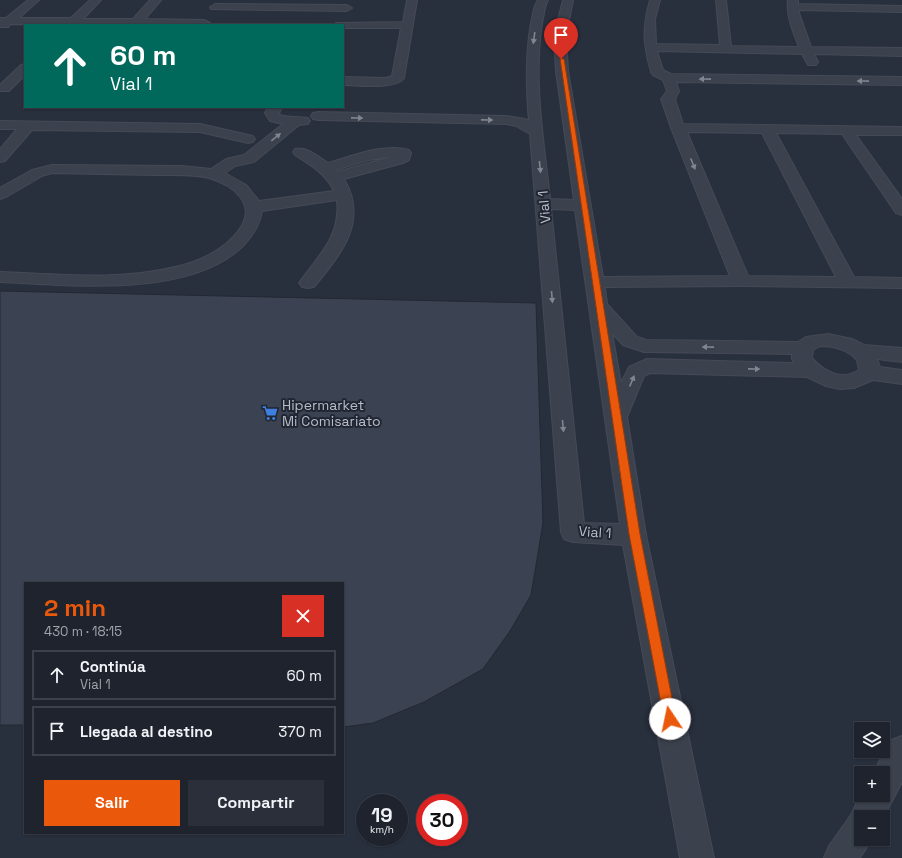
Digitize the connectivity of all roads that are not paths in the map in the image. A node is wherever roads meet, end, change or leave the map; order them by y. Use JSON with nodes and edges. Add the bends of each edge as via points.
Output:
{"nodes":[{"id":1,"x":34,"y":0,"type":"edge"},
{"id":2,"x":96,"y":0,"type":"edge"},
{"id":3,"x":156,"y":0,"type":"edge"},
{"id":4,"x":412,"y":0,"type":"edge"},
{"id":5,"x":543,"y":0,"type":"edge"},
{"id":6,"x":568,"y":0,"type":"edge"},
{"id":7,"x":655,"y":0,"type":"edge"},
{"id":8,"x":722,"y":0,"type":"edge"},
{"id":9,"x":217,"y":3,"type":"edge"},
{"id":10,"x":793,"y":3,"type":"edge"},
{"id":11,"x":348,"y":4,"type":"edge"},
{"id":12,"x":902,"y":8,"type":"edge"},
{"id":13,"x":5,"y":18,"type":"edge"},
{"id":14,"x":72,"y":23,"type":"edge"},
{"id":15,"x":135,"y":24,"type":"edge"},
{"id":16,"x":203,"y":24,"type":"edge"},
{"id":17,"x":340,"y":24,"type":"edge"},
{"id":18,"x":344,"y":25,"type":"edge"},
{"id":19,"x":408,"y":25,"type":"junction"},
{"id":20,"x":0,"y":29,"type":"edge"},
{"id":21,"x":650,"y":48,"type":"junction"},
{"id":22,"x":726,"y":49,"type":"junction"},
{"id":23,"x":805,"y":50,"type":"junction"},
{"id":24,"x":902,"y":52,"type":"edge"},
{"id":25,"x":24,"y":69,"type":"edge"},
{"id":26,"x":669,"y":78,"type":"junction"},
{"id":27,"x":724,"y":79,"type":"junction"},
{"id":28,"x":788,"y":80,"type":"junction"},
{"id":29,"x":823,"y":80,"type":"junction"},
{"id":30,"x":840,"y":80,"type":"junction"},
{"id":31,"x":344,"y":81,"type":"edge"},
{"id":32,"x":902,"y":81,"type":"edge"},
{"id":33,"x":2,"y":88,"type":"edge"},
{"id":34,"x":18,"y":89,"type":"dead end"},
{"id":35,"x":673,"y":91,"type":"junction"},
{"id":36,"x":687,"y":91,"type":"dead end"},
{"id":37,"x":730,"y":92,"type":"dead end"},
{"id":38,"x":795,"y":92,"type":"dead end"},
{"id":39,"x":851,"y":93,"type":"dead end"},
{"id":40,"x":533,"y":95,"type":"junction"},
{"id":41,"x":344,"y":106,"type":"edge"},
{"id":42,"x":320,"y":112,"type":"edge"},
{"id":43,"x":294,"y":122,"type":"junction"},
{"id":44,"x":264,"y":124,"type":"edge"},
{"id":45,"x":0,"y":126,"type":"edge"},
{"id":46,"x":28,"y":126,"type":"junction"},
{"id":47,"x":678,"y":128,"type":"junction"},
{"id":48,"x":767,"y":129,"type":"junction"},
{"id":49,"x":846,"y":130,"type":"junction"},
{"id":50,"x":902,"y":131,"type":"edge"},
{"id":51,"x":537,"y":133,"type":"junction"},
{"id":52,"x":300,"y":152,"type":"dead end"},
{"id":53,"x":0,"y":158,"type":"edge"},
{"id":54,"x":231,"y":162,"type":"junction"},
{"id":55,"x":214,"y":174,"type":"junction"},
{"id":56,"x":0,"y":194,"type":"edge"},
{"id":57,"x":343,"y":195,"type":"junction"},
{"id":58,"x":544,"y":204,"type":"junction"},
{"id":59,"x":583,"y":205,"type":"junction"},
{"id":60,"x":254,"y":207,"type":"junction"},
{"id":61,"x":902,"y":210,"type":"edge"},
{"id":62,"x":0,"y":277,"type":"edge"},
{"id":63,"x":741,"y":281,"type":"junction"},
{"id":64,"x":595,"y":282,"type":"junction"},
{"id":65,"x":848,"y":282,"type":"junction"},
{"id":66,"x":308,"y":283,"type":"dead end"},
{"id":67,"x":902,"y":283,"type":"edge"},
{"id":68,"x":599,"y":306,"type":"junction"},
{"id":69,"x":803,"y":348,"type":"junction"},
{"id":70,"x":860,"y":351,"type":"junction"},
{"id":71,"x":902,"y":356,"type":"edge"},
{"id":72,"x":810,"y":370,"type":"junction"},
{"id":73,"x":869,"y":373,"type":"junction"},
{"id":74,"x":902,"y":377,"type":"edge"},
{"id":75,"x":616,"y":417,"type":"junction"},
{"id":76,"x":634,"y":534,"type":"junction"},
{"id":77,"x":902,"y":751,"type":"edge"},
{"id":78,"x":890,"y":773,"type":"edge"},
{"id":79,"x":854,"y":838,"type":"edge"},
{"id":80,"x":697,"y":858,"type":"edge"},
{"id":81,"x":841,"y":858,"type":"edge"}],
"edges":[{"from":1,"to":13,"type":"street","via":[[19,12]]},
{"from":2,"to":14,"type":"street"},
{"from":3,"to":15,"type":"street"},
{"from":4,"to":19,"type":"street"},
{"from":5,"to":40,"type":"street","name":"Vial 1","one_way":true,"via":[[534,39]]},
{"from":6,"to":59,"type":"street","name":"Vial 1","via":[[560,36],[562,71]]},
{"from":7,"to":21,"type":"street","via":[[650,19]]},
{"from":8,"to":22,"type":"street"},
{"from":9,"to":11,"type":"street"},
{"from":9,"to":16,"type":"street"},
{"from":10,"to":12,"type":"street"},
{"from":10,"to":23,"type":"street"},
{"from":11,"to":17,"type":"street"},
{"from":13,"to":14,"type":"street"},
{"from":13,"to":20,"type":"street"},
{"from":14,"to":15,"type":"street"},
{"from":15,"to":16,"type":"street"},
{"from":18,"to":19,"type":"street"},
{"from":19,"to":31,"type":"street","via":[[396,79],[385,82]]},
{"from":21,"to":22,"type":"street"},
{"from":21,"to":26,"type":"street","via":[[657,72]]},
{"from":22,"to":23,"type":"street"},
{"from":23,"to":24,"type":"street"},
{"from":23,"to":29,"type":"street"},
{"from":25,"to":33,"type":"street"},
{"from":27,"to":26,"type":"street","one_way":true},
{"from":26,"to":35,"type":"street"},
{"from":27,"to":28,"type":"street"},
{"from":27,"to":37,"type":"street"},
{"from":28,"to":29,"type":"street"},
{"from":28,"to":38,"type":"street"},
{"from":29,"to":30,"type":"street"},
{"from":32,"to":30,"type":"street","one_way":true},
{"from":30,"to":39,"type":"street"},
{"from":33,"to":34,"type":"street"},
{"from":35,"to":36,"type":"street"},
{"from":35,"to":47,"type":"street","via":[[668,100]]},
{"from":40,"to":41,"type":"street","via":[[518,108],[509,109]]},
{"from":40,"to":51,"type":"street","name":"Vial 1"},
{"from":42,"to":43,"type":"street","via":[[312,119]]},
{"from":42,"to":51,"type":"street","one_way":true,"via":[[507,120],[520,122]]},
{"from":43,"to":44,"type":"street"},
{"from":54,"to":43,"type":"street","one_way":true,"via":[[248,159]]},
{"from":44,"to":46,"type":"street","via":[[200,128]]},
{"from":44,"to":54,"type":"street","via":[[230,153],[228,160]]},
{"from":45,"to":46,"type":"street"},
{"from":46,"to":53,"type":"street"},
{"from":47,"to":48,"type":"street"},
{"from":47,"to":63,"type":"street","one_way":true},
{"from":48,"to":49,"type":"street"},
{"from":48,"to":65,"type":"street"},
{"from":49,"to":50,"type":"street"},
{"from":49,"to":61,"type":"street"},
{"from":51,"to":58,"type":"street","name":"Vial 1","one_way":true},
{"from":52,"to":57,"type":"street","via":[[330,172]]},
{"from":54,"to":55,"type":"street"},
{"from":55,"to":56,"type":"street","via":[[52,169],[37,173]]},
{"from":55,"to":60,"type":"street","via":[[239,186]]},
{"from":57,"to":60,"type":"street"},
{"from":57,"to":66,"type":"street","via":[[346,211],[343,231],[332,253]]},
{"from":58,"to":59,"type":"street"},
{"from":58,"to":76,"type":"street","name":"Vial 1","one_way":true,"via":[[573,532]]},
{"from":59,"to":64,"type":"street","name":"Vial 1"},
{"from":60,"to":62,"type":"street","via":[[250,227],[228,250],[207,262],[178,272],[126,280]]},
{"from":63,"to":64,"type":"street"},
{"from":63,"to":65,"type":"street"},
{"from":64,"to":68,"type":"street","name":"Vial 1"},
{"from":65,"to":67,"type":"street"},
{"from":69,"to":68,"type":"street","one_way":true,"via":[[644,346],[630,341]]},
{"from":68,"to":75,"type":"street","name":"Vial 1"},
{"from":69,"to":70,"type":"street","via":[[812,342],[827,339],[845,343]]},
{"from":69,"to":72,"type":"street","via":[[802,359]]},
{"from":70,"to":71,"type":"street"},
{"from":70,"to":73,"type":"street","via":[[869,362]]},
{"from":72,"to":73,"type":"street","via":[[826,379],[844,383],[860,381]]},
{"from":75,"to":72,"type":"street","one_way":true,"via":[[636,372],[647,366]]},
{"from":73,"to":74,"type":"street"},
{"from":75,"to":76,"type":"street","name":"Vial 1"},
{"from":76,"to":80,"type":"street"},
{"from":77,"to":78,"type":"street"},
{"from":79,"to":81,"type":"street"}]}
